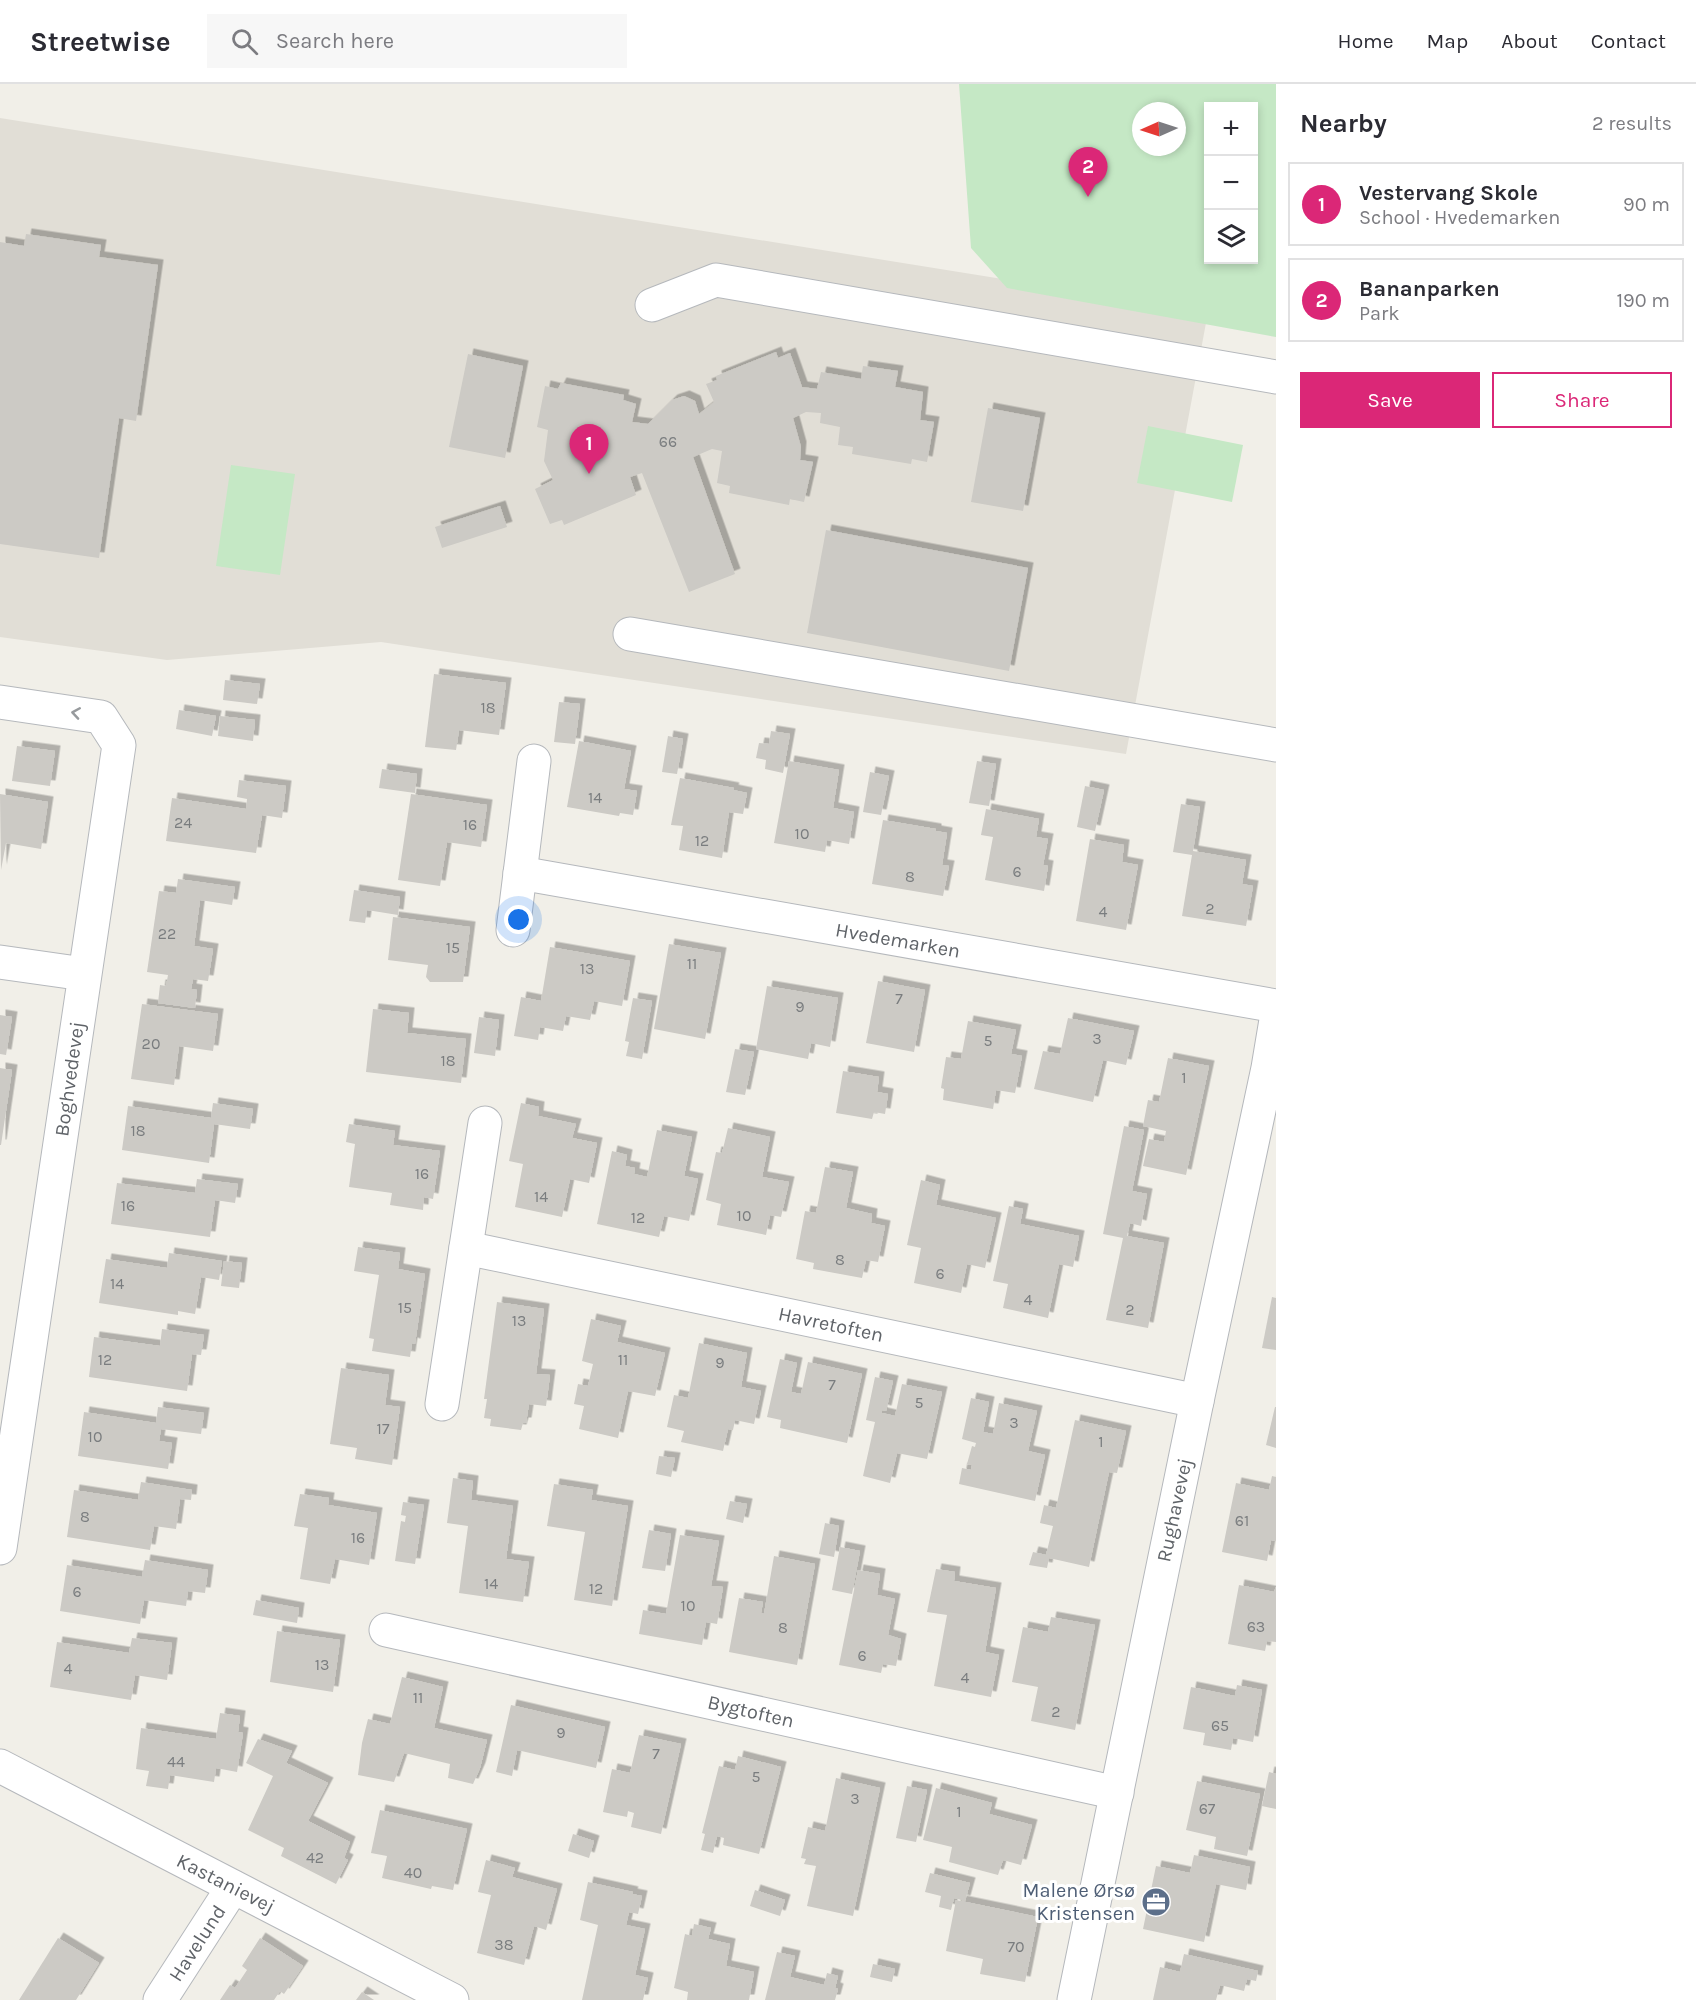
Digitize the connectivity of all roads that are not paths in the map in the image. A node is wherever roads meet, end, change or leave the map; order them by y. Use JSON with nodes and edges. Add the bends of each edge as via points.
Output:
{"nodes":[{"id":1,"x":652,"y":305,"type":"dead end"},
{"id":2,"x":1276,"y":377,"type":"edge"},
{"id":3,"x":630,"y":634,"type":"dead end"},
{"id":4,"x":0,"y":702,"type":"edge"},
{"id":5,"x":1276,"y":745,"type":"edge"},
{"id":6,"x":534,"y":761,"type":"dead end"},
{"id":7,"x":520,"y":873,"type":"junction"},
{"id":8,"x":513,"y":930,"type":"dead end"},
{"id":9,"x":0,"y":962,"type":"edge"},
{"id":10,"x":84,"y":974,"type":"junction"},
{"id":11,"x":1276,"y":1006,"type":"edge"},
{"id":12,"x":1276,"y":1020,"type":"edge"},
{"id":13,"x":485,"y":1123,"type":"dead end"},
{"id":14,"x":466,"y":1248,"type":"junction"},
{"id":15,"x":1197,"y":1401,"type":"junction"},
{"id":16,"x":442,"y":1404,"type":"dead end"},
{"id":17,"x":0,"y":1548,"type":"edge"},
{"id":18,"x":386,"y":1630,"type":"dead end"},
{"id":19,"x":0,"y":1766,"type":"edge"},
{"id":20,"x":1116,"y":1793,"type":"junction"},
{"id":21,"x":233,"y":1887,"type":"junction"},
{"id":22,"x":160,"y":2000,"type":"edge"},
{"id":23,"x":452,"y":2000,"type":"edge"},
{"id":24,"x":1074,"y":2000,"type":"edge"}],
"edges":[{"from":1,"to":2,"type":"street","via":[[716,280]]},
{"from":3,"to":5,"type":"street"},
{"from":10,"to":4,"type":"street","name":"Boghvedevej","one_way":true,"via":[[119,745],[101,717]]},
{"from":6,"to":7,"type":"street"},
{"from":7,"to":8,"type":"street"},
{"from":7,"to":11,"type":"street","name":"Hvedemarken"},
{"from":9,"to":10,"type":"street"},
{"from":10,"to":17,"type":"street","name":"Boghvedevej"},
{"from":12,"to":15,"type":"street","name":"Rughavevej"},
{"from":13,"to":14,"type":"street"},
{"from":14,"to":15,"type":"street","name":"Havretoften"},
{"from":14,"to":16,"type":"street"},
{"from":15,"to":20,"type":"street","name":"Rughavevej"},
{"from":18,"to":20,"type":"street","name":"Bygtoften"},
{"from":19,"to":21,"type":"street","name":"Kastanievej"},
{"from":20,"to":24,"type":"street","name":"Rughavevej"},
{"from":21,"to":22,"type":"street","name":"Havelund"},
{"from":21,"to":23,"type":"street","name":"Kastanievej"}]}
